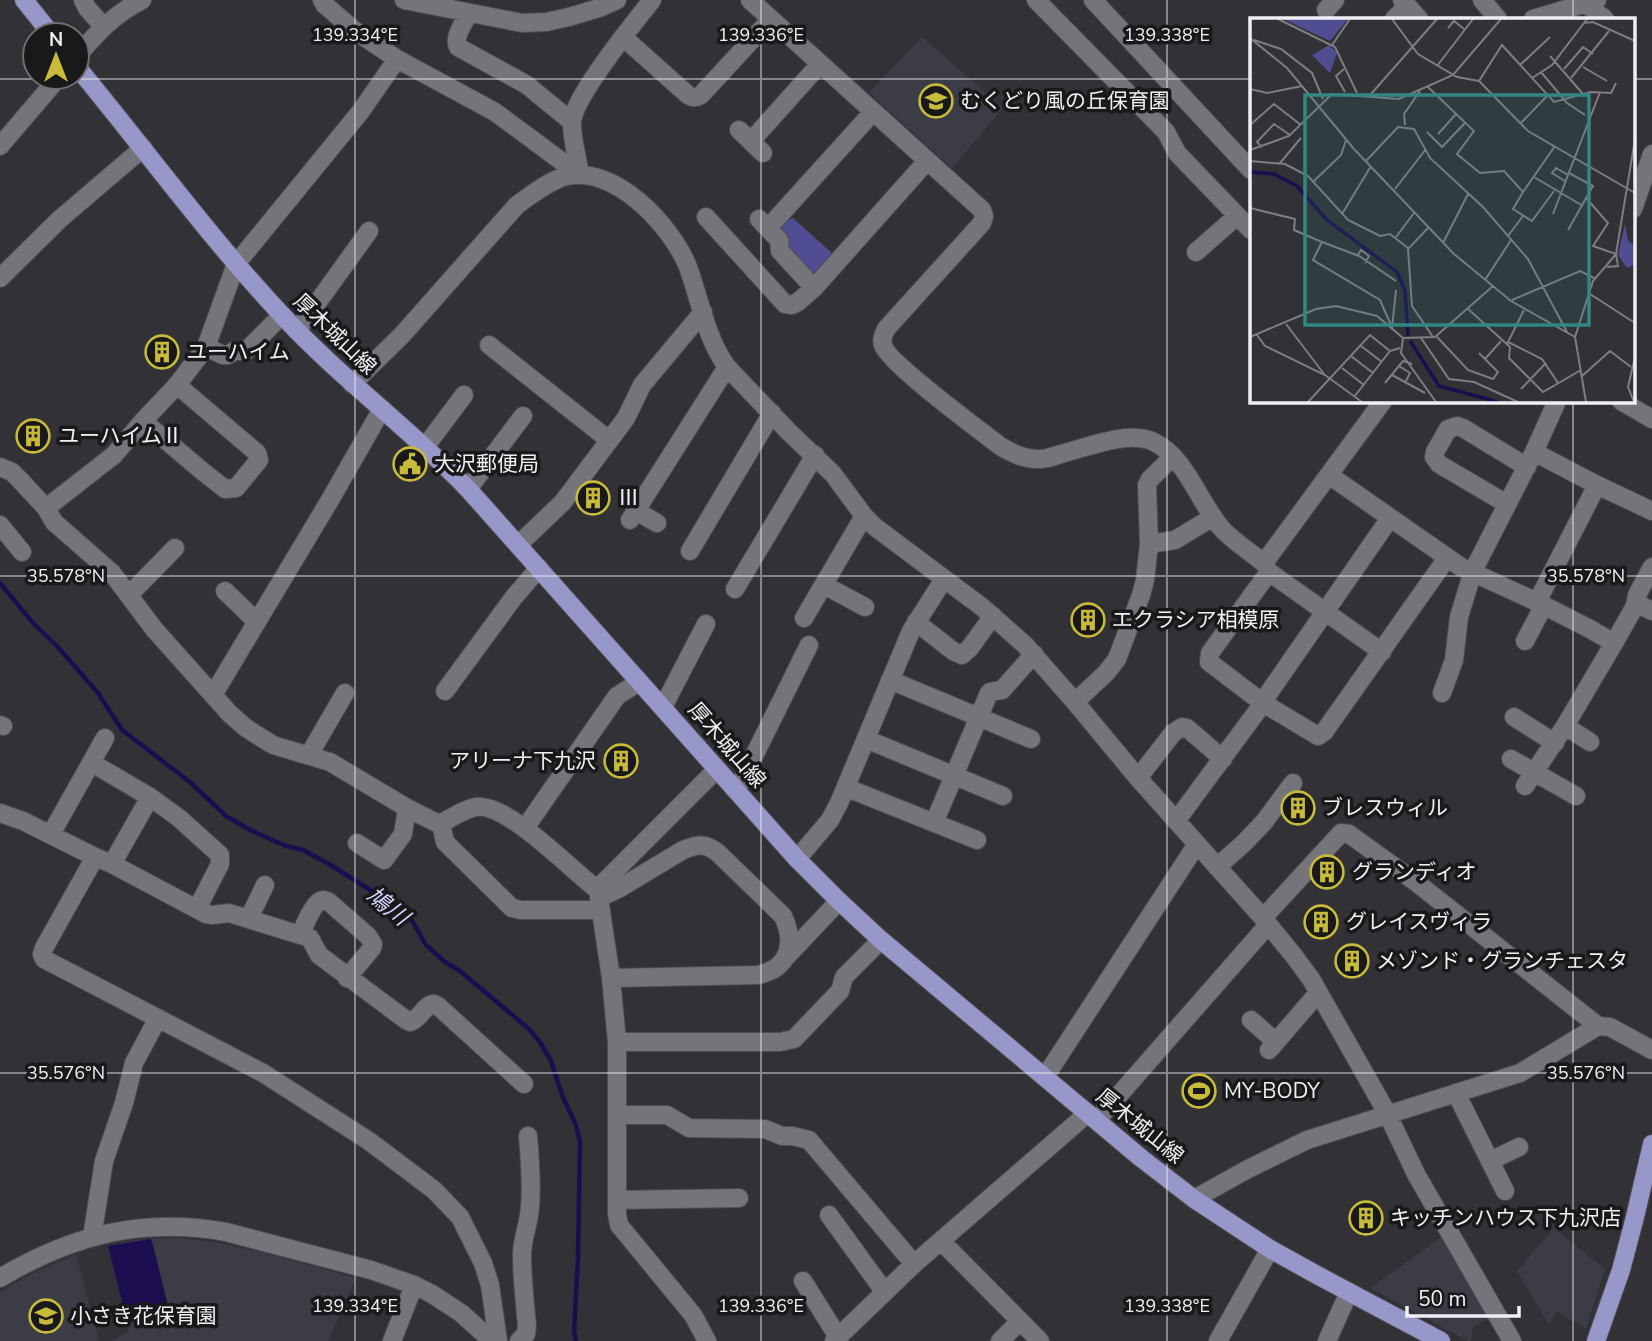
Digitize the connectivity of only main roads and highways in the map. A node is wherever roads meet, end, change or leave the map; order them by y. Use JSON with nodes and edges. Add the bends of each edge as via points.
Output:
{"nodes":[{"id":1,"x":24,"y":0,"type":"edge"},
{"id":2,"x":40,"y":21,"type":"edge"},
{"id":3,"x":91,"y":84,"type":"edge"},
{"id":4,"x":1651,"y":1153,"type":"edge"},
{"id":5,"x":1441,"y":1341,"type":"edge"},
{"id":6,"x":1596,"y":1341,"type":"edge"}],
"edges":[{"from":1,"to":2,"type":"main road"},
{"from":3,"to":5,"type":"main road","name":"厚木城山線","via":[[282,315],[468,489],[839,901],[1194,1199],[1270,1249]]},
{"from":4,"to":6,"type":"main road","via":[[1621,1270]]}]}
